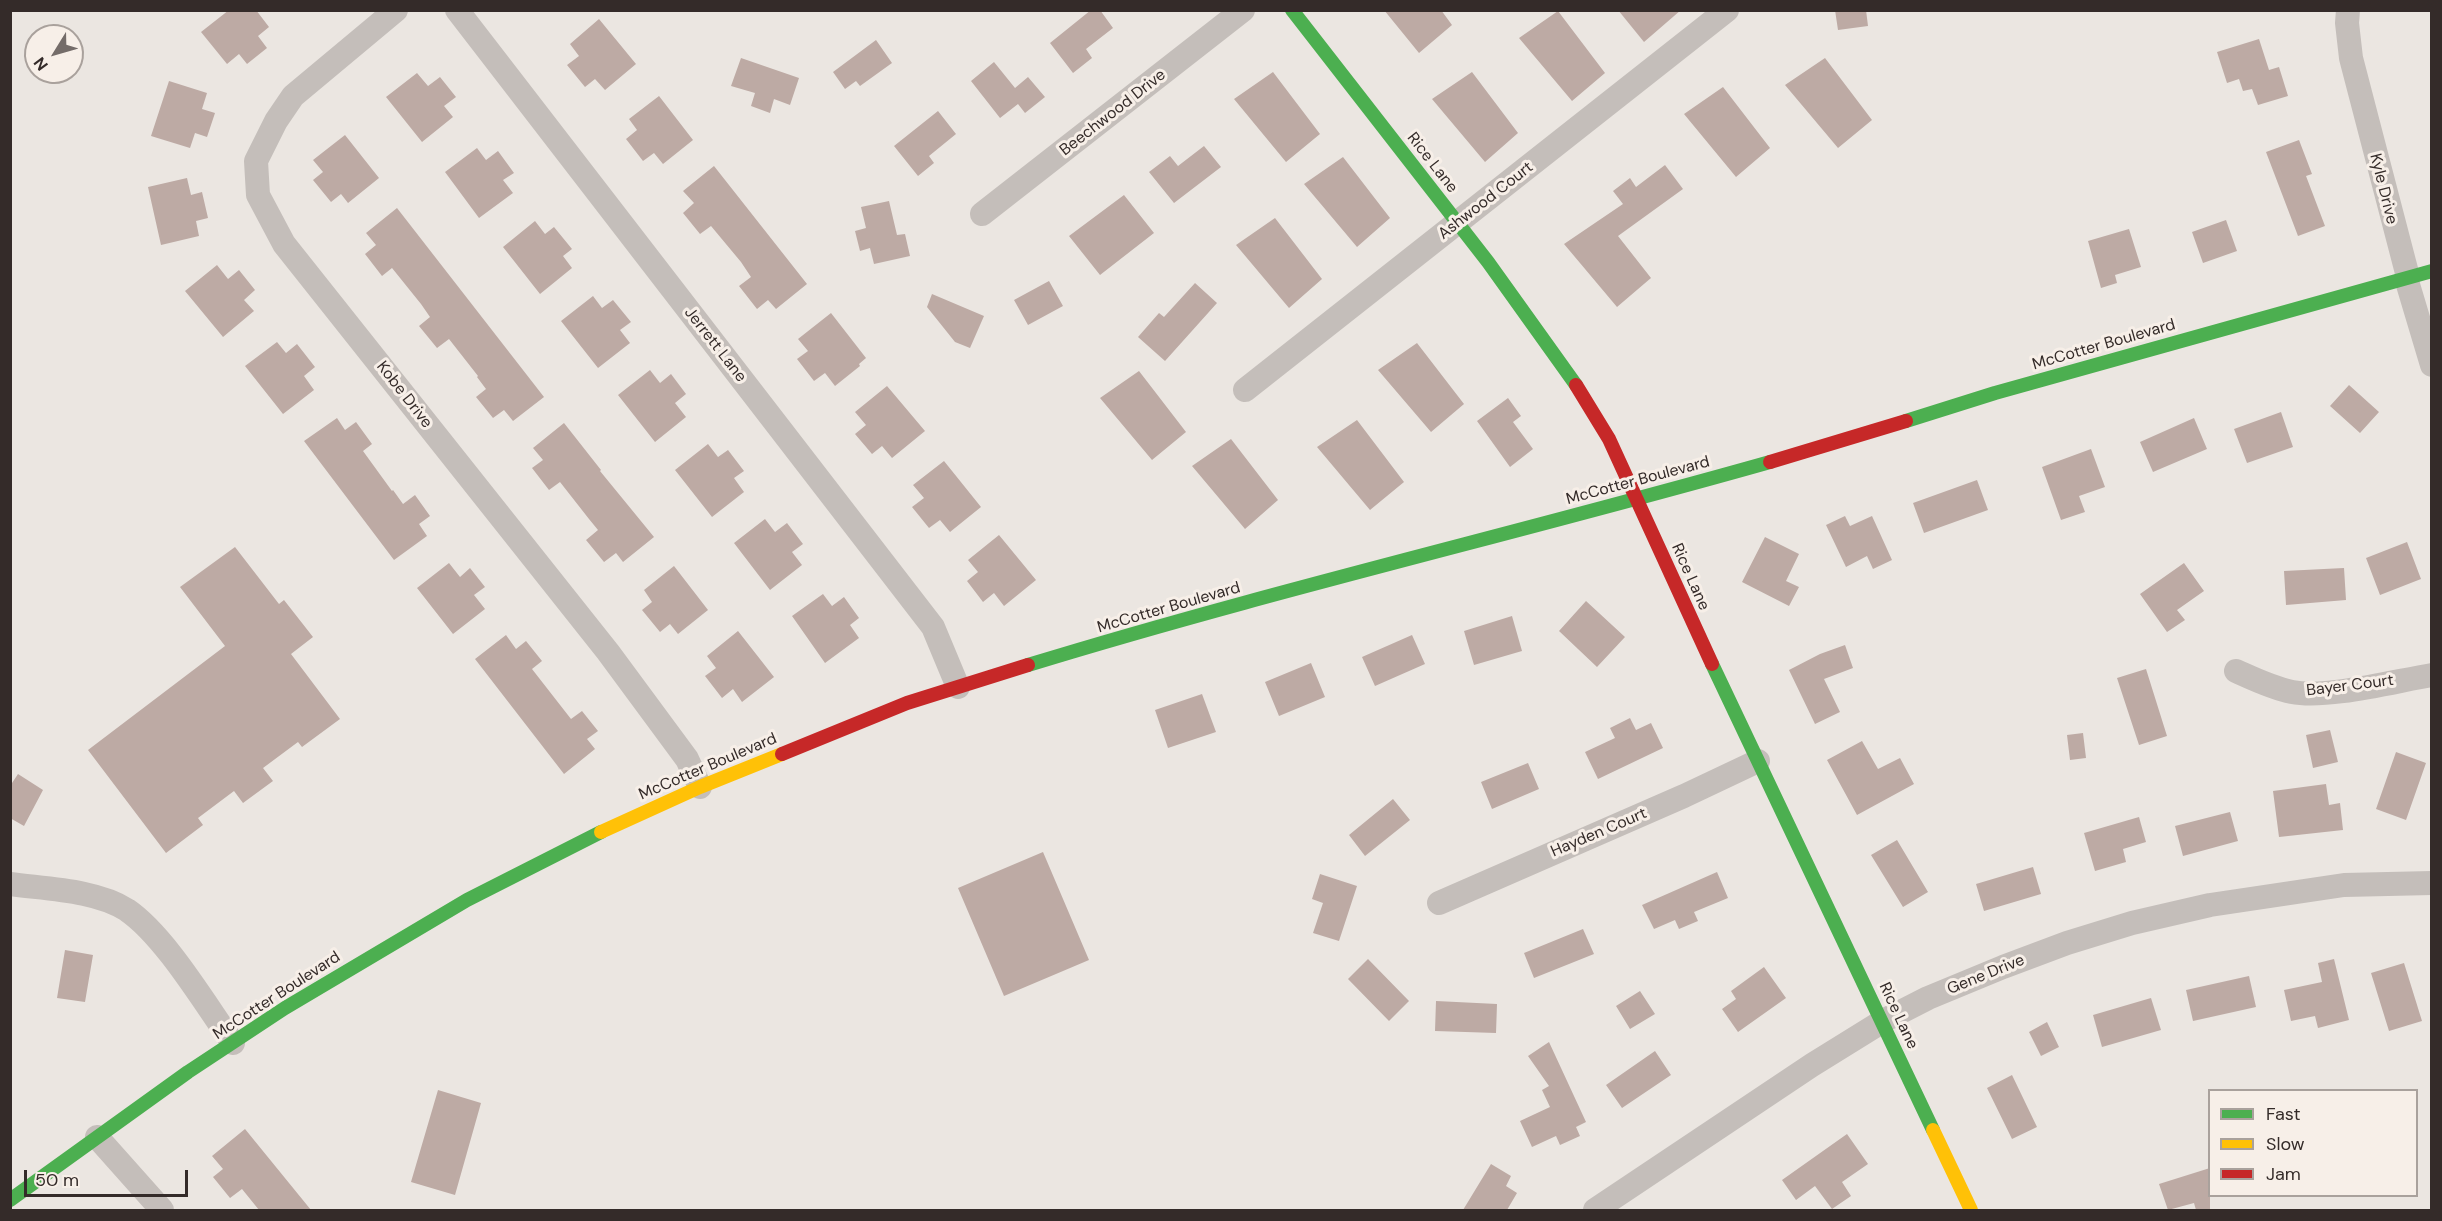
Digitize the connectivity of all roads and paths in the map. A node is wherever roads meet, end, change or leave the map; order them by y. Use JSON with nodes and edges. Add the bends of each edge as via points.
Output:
{"nodes":[{"id":1,"x":396,"y":10,"type":"edge"},
{"id":2,"x":458,"y":10,"type":"edge"},
{"id":3,"x":1243,"y":10,"type":"edge"},
{"id":4,"x":1292,"y":10,"type":"edge"},
{"id":5,"x":1727,"y":10,"type":"edge"},
{"id":6,"x":2348,"y":10,"type":"edge"},
{"id":7,"x":982,"y":214,"type":"dead end"},
{"id":8,"x":1458,"y":223,"type":"junction"},
{"id":9,"x":2432,"y":272,"type":"edge"},
{"id":10,"x":2406,"y":278,"type":"junction"},
{"id":11,"x":2432,"y":365,"type":"edge"},
{"id":12,"x":1245,"y":390,"type":"dead end"},
{"id":13,"x":1637,"y":500,"type":"junction"},
{"id":14,"x":2236,"y":671,"type":"dead end"},
{"id":15,"x":2432,"y":675,"type":"edge"},
{"id":16,"x":958,"y":687,"type":"junction"},
{"id":17,"x":1758,"y":761,"type":"junction"},
{"id":18,"x":700,"y":787,"type":"junction"},
{"id":19,"x":2432,"y":883,"type":"edge"},
{"id":20,"x":10,"y":884,"type":"edge"},
{"id":21,"x":1439,"y":903,"type":"dead end"},
{"id":22,"x":1883,"y":1021,"type":"junction"},
{"id":23,"x":233,"y":1043,"type":"junction"},
{"id":24,"x":97,"y":1137,"type":"junction"},
{"id":25,"x":10,"y":1200,"type":"edge"},
{"id":26,"x":162,"y":1210,"type":"edge"},
{"id":27,"x":1595,"y":1210,"type":"edge"},
{"id":28,"x":1971,"y":1210,"type":"edge"}],
"edges":[{"from":1,"to":18,"type":"street","name":"Kobe Drive","via":[[293,96],[256,161],[258,195],[284,244],[608,652],[687,759]]},
{"from":2,"to":16,"type":"street","name":"Jerrett Lane","via":[[933,627]]},
{"from":3,"to":7,"type":"street","name":"Beechwood Drive"},
{"from":4,"to":8,"type":"street","name":"Rice Lane"},
{"from":5,"to":8,"type":"street","name":"Ashwood Court"},
{"from":6,"to":10,"type":"street","name":"Kyle Drive","via":[[2351,58]]},
{"from":8,"to":12,"type":"street","name":"Ashwood Court"},
{"from":8,"to":13,"type":"street","name":"Rice Lane","via":[[1580,390],[1609,439]]},
{"from":9,"to":10,"type":"street","name":"McCotter Boulevard"},
{"from":10,"to":11,"type":"street","name":"Kyle Drive"},
{"from":10,"to":13,"type":"street","name":"McCotter Boulevard","via":[[1995,393]]},
{"from":13,"to":16,"type":"street","name":"McCotter Boulevard","via":[[1214,612]]},
{"from":13,"to":17,"type":"street","name":"Rice Lane"},
{"from":14,"to":15,"type":"street","name":"Bayer Court","via":[[2295,693],[2319,693]]},
{"from":16,"to":18,"type":"street","name":"McCotter Boulevard","via":[[907,703]]},
{"from":17,"to":21,"type":"street","name":"Hayden Court"},
{"from":17,"to":22,"type":"street","name":"Rice Lane"},
{"from":18,"to":23,"type":"street","name":"McCotter Boulevard","via":[[612,825],[467,900],[326,982]]},
{"from":19,"to":22,"type":"street","name":"Gene Drive","via":[[2308,889],[2132,923],[2002,967]]},
{"from":20,"to":23,"type":"street","via":[[90,896],[126,910],[158,939]]},
{"from":22,"to":27,"type":"street","name":"Gene Drive"},
{"from":22,"to":28,"type":"street","name":"Rice Lane"},
{"from":23,"to":24,"type":"street","name":"McCotter Boulevard"},
{"from":24,"to":25,"type":"street","name":"McCotter Boulevard"},
{"from":24,"to":26,"type":"street"}]}
